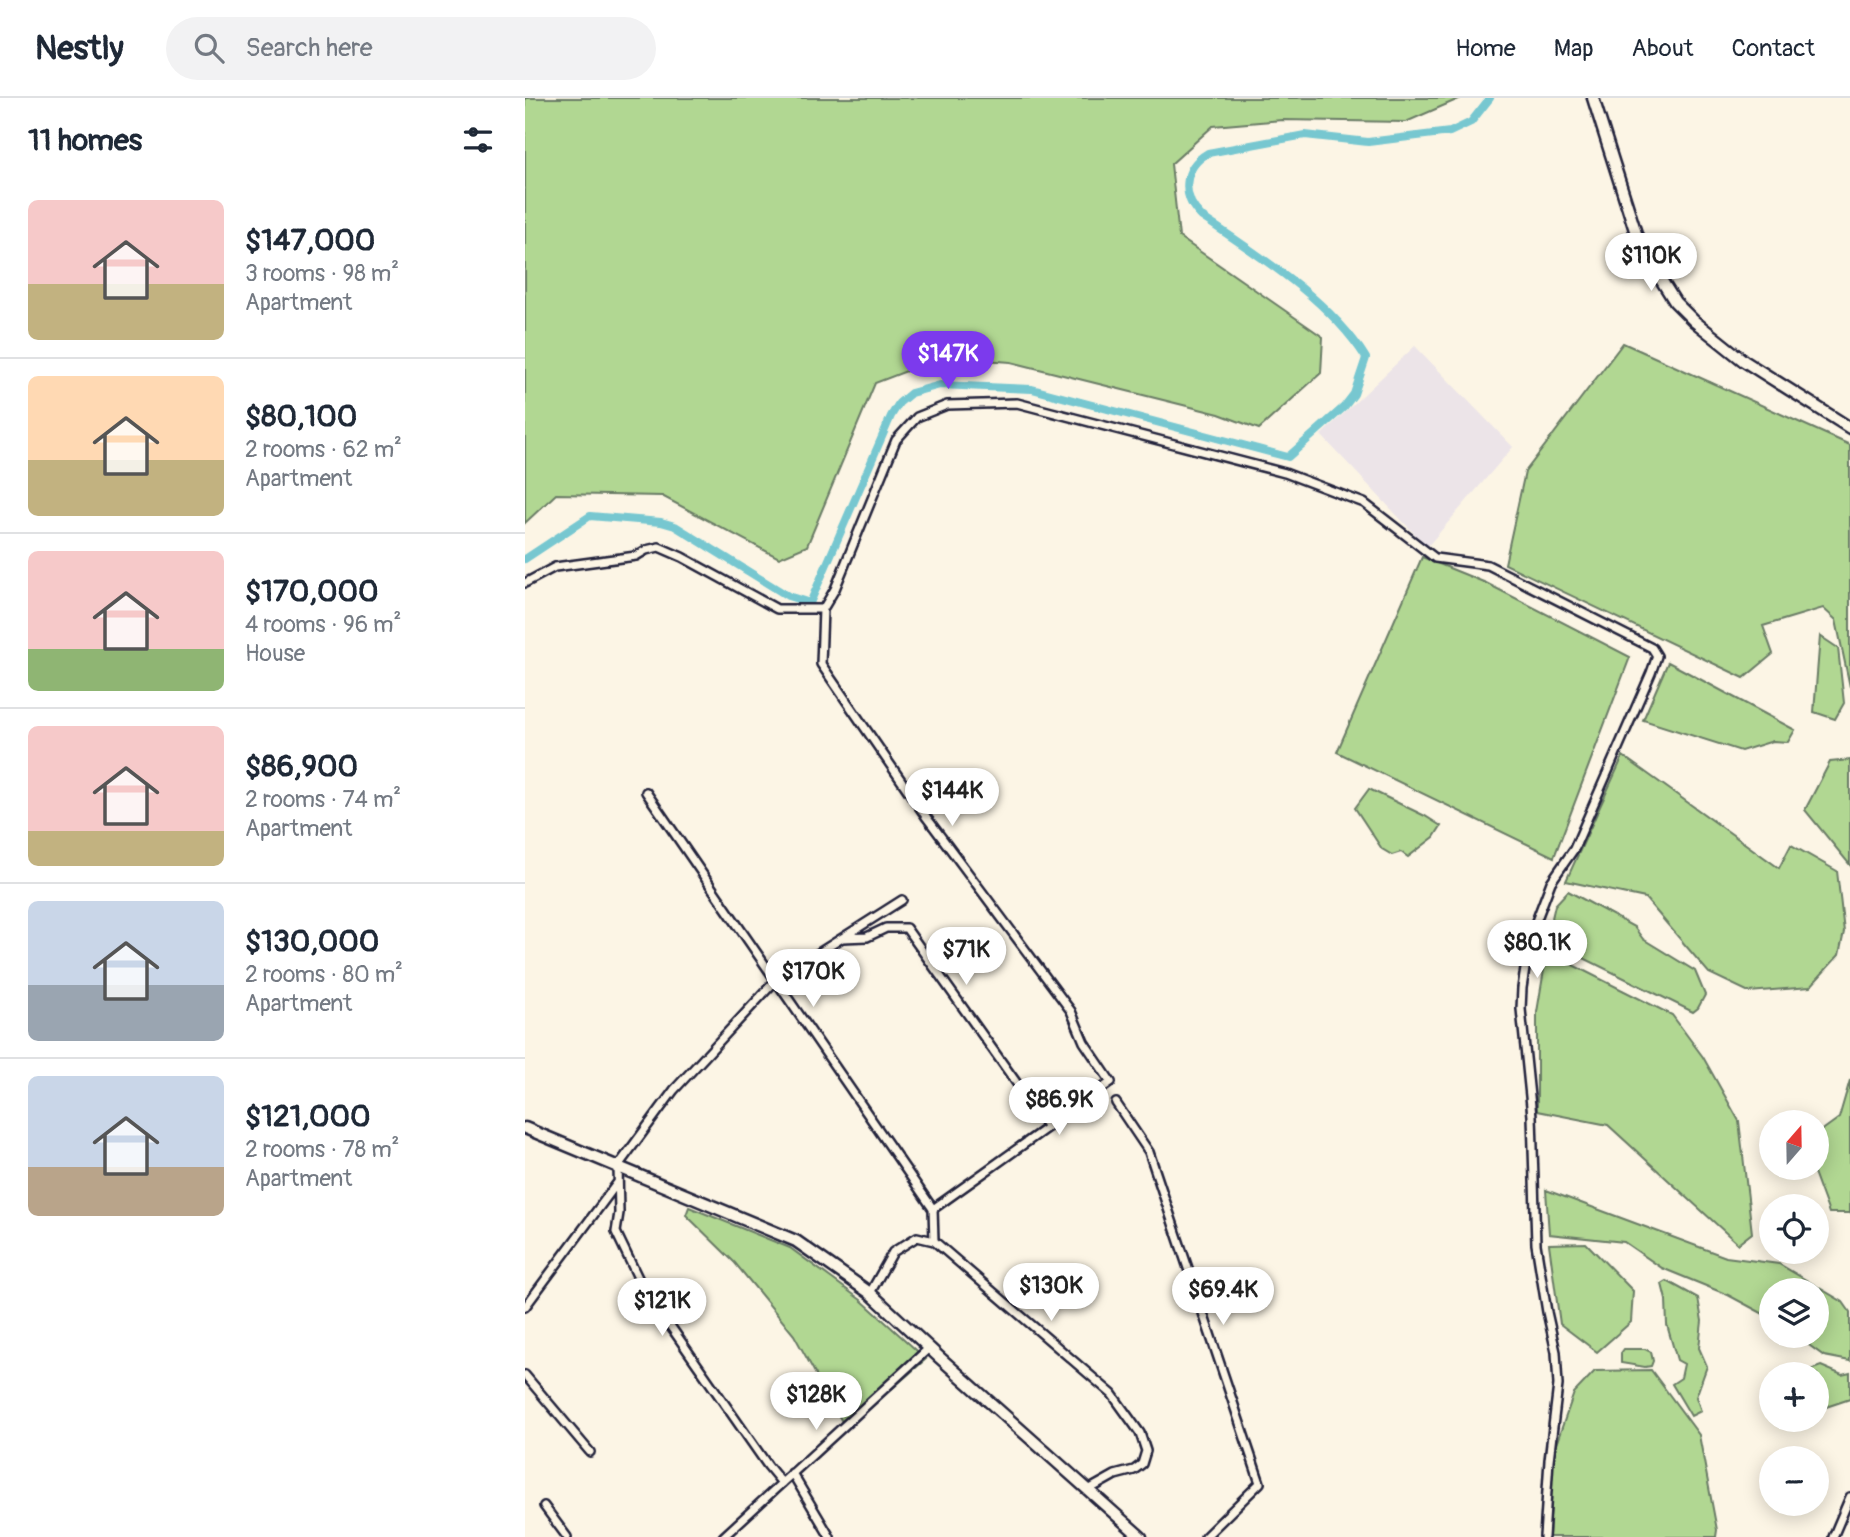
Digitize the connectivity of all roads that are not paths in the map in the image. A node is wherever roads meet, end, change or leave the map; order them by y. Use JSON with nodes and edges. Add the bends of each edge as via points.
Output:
{"nodes":[{"id":1,"x":1593,"y":98,"type":"edge"},
{"id":2,"x":1850,"y":428,"type":"edge"},
{"id":3,"x":525,"y":583,"type":"edge"},
{"id":4,"x":823,"y":609,"type":"junction"},
{"id":5,"x":646,"y":792,"type":"dead end"},
{"id":6,"x":902,"y":900,"type":"dead end"},
{"id":7,"x":843,"y":938,"type":"junction"},
{"id":8,"x":776,"y":980,"type":"junction"},
{"id":9,"x":1116,"y":1103,"type":"dead end"},
{"id":10,"x":1048,"y":1127,"type":"junction"},
{"id":11,"x":525,"y":1128,"type":"edge"},
{"id":12,"x":618,"y":1166,"type":"junction"},
{"id":13,"x":618,"y":1182,"type":"junction"},
{"id":14,"x":933,"y":1209,"type":"junction"},
{"id":15,"x":934,"y":1241,"type":"junction"},
{"id":16,"x":870,"y":1293,"type":"junction"},
{"id":17,"x":525,"y":1307,"type":"edge"},
{"id":18,"x":929,"y":1348,"type":"junction"},
{"id":19,"x":525,"y":1375,"type":"edge"},
{"id":20,"x":590,"y":1452,"type":"dead end"},
{"id":21,"x":792,"y":1474,"type":"junction"},
{"id":22,"x":782,"y":1483,"type":"junction"},
{"id":23,"x":1090,"y":1489,"type":"junction"},
{"id":24,"x":1850,"y":1497,"type":"edge"},
{"id":25,"x":544,"y":1506,"type":"dead end"},
{"id":26,"x":567,"y":1537,"type":"edge"},
{"id":27,"x":723,"y":1537,"type":"edge"},
{"id":28,"x":830,"y":1537,"type":"edge"},
{"id":29,"x":1141,"y":1537,"type":"edge"},
{"id":30,"x":1205,"y":1537,"type":"edge"},
{"id":31,"x":1544,"y":1537,"type":"edge"},
{"id":32,"x":1833,"y":1537,"type":"edge"}],
"edges":[{"from":1,"to":2,"type":"main road","via":[[1640,246],[1675,302],[1744,361]]},
{"from":3,"to":4,"type":"street","via":[[555,567],[636,556],[659,547],[777,609]]},
{"from":4,"to":10,"type":"street","via":[[821,664],[927,818],[1071,1011],[1084,1042],[1111,1082]]},
{"from":4,"to":31,"type":"street","via":[[896,440],[917,417],[947,405],[1017,403],[1285,473],[1364,503],[1435,558],[1488,565],[1652,648],[1657,656],[1651,673],[1574,849],[1546,893],[1530,937],[1522,988],[1536,1244],[1559,1385]]},
{"from":5,"to":8,"type":"street"},
{"from":6,"to":7,"type":"street"},
{"from":7,"to":8,"type":"street"},
{"from":7,"to":10,"type":"street","via":[[906,928]]},
{"from":8,"to":12,"type":"street","via":[[674,1090]]},
{"from":8,"to":14,"type":"street"},
{"from":9,"to":30,"type":"street","via":[[1149,1152],[1260,1483]]},
{"from":10,"to":14,"type":"street"},
{"from":11,"to":12,"type":"main road"},
{"from":12,"to":13,"type":"street"},
{"from":12,"to":16,"type":"main road","via":[[796,1241]]},
{"from":13,"to":17,"type":"street"},
{"from":13,"to":22,"type":"street","via":[[616,1232],[641,1284]]},
{"from":14,"to":15,"type":"street"},
{"from":15,"to":16,"type":"street","via":[[917,1237],[893,1252]]},
{"from":15,"to":23,"type":"street","via":[[1112,1394],[1140,1433],[1146,1451],[1142,1464]]},
{"from":16,"to":18,"type":"main road"},
{"from":18,"to":21,"type":"street"},
{"from":18,"to":23,"type":"main road"},
{"from":19,"to":20,"type":"street"},
{"from":21,"to":22,"type":"street"},
{"from":21,"to":28,"type":"street"},
{"from":22,"to":27,"type":"street"},
{"from":23,"to":29,"type":"main road"},
{"from":24,"to":32,"type":"street"},
{"from":25,"to":26,"type":"street"}]}
